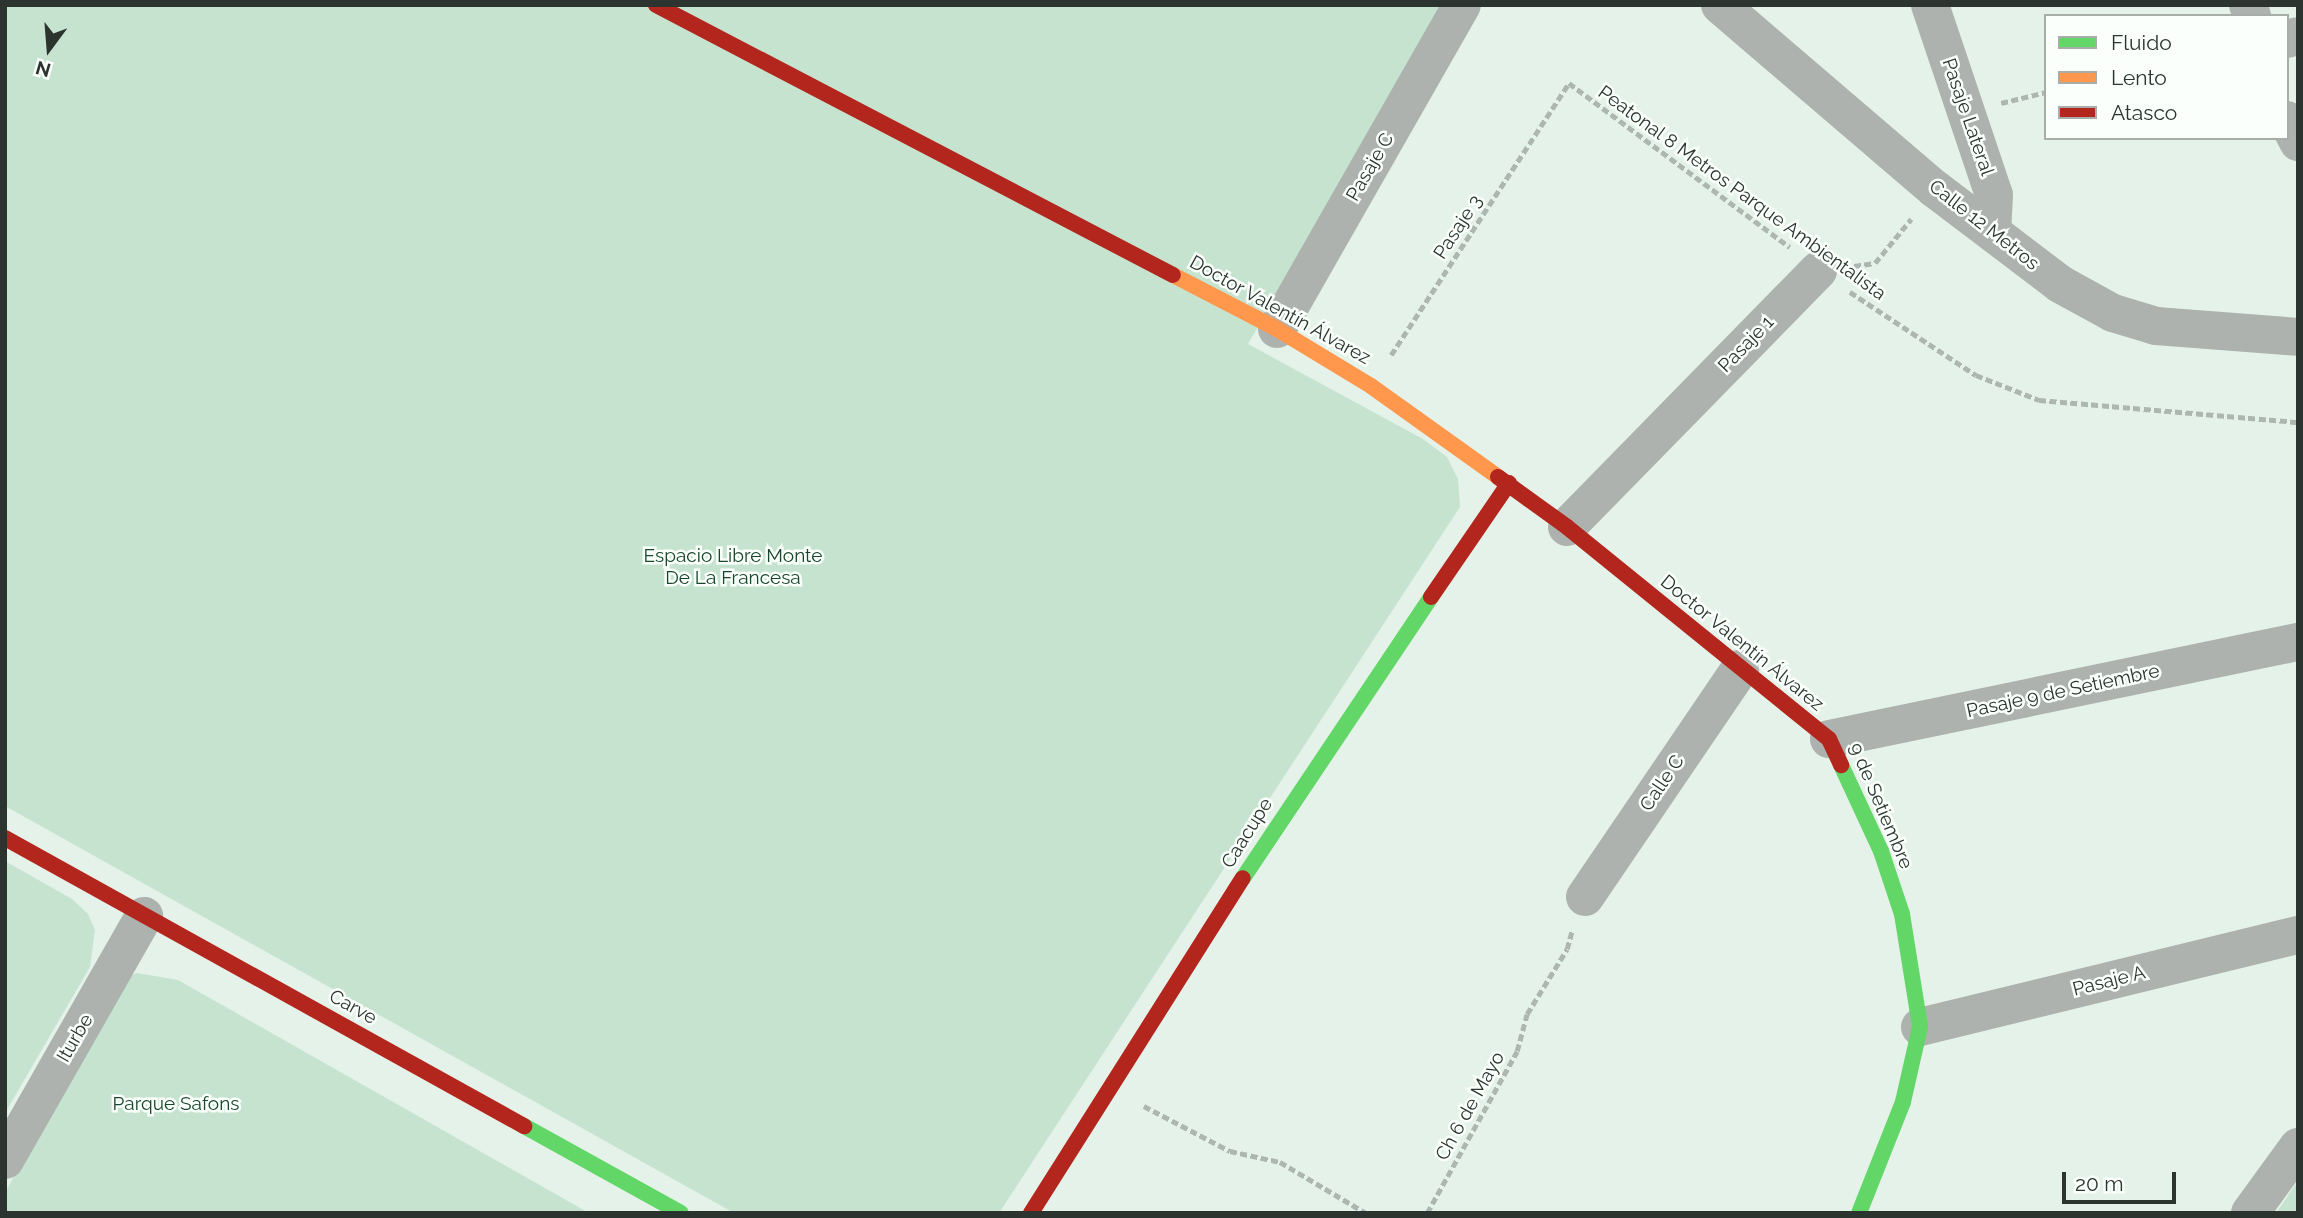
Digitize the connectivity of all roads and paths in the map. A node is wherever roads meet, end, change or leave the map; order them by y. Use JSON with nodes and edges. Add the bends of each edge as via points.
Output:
{"nodes":[{"id":1,"x":656,"y":5,"type":"edge"},
{"id":2,"x":1462,"y":5,"type":"edge"},
{"id":3,"x":1720,"y":5,"type":"edge"},
{"id":4,"x":1930,"y":5,"type":"edge"},
{"id":5,"x":1569,"y":83,"type":"joint"},
{"id":6,"x":2289,"y":124,"type":"edge"},
{"id":7,"x":2298,"y":142,"type":"edge"},
{"id":8,"x":1935,"y":189,"type":"junction"},
{"id":9,"x":1992,"y":230,"type":"junction"},
{"id":10,"x":1818,"y":271,"type":"junction"},
{"id":11,"x":1277,"y":329,"type":"junction"},
{"id":12,"x":2298,"y":337,"type":"edge"},
{"id":13,"x":1371,"y":386,"type":"junction"},
{"id":14,"x":2298,"y":422,"type":"edge"},
{"id":15,"x":1509,"y":483,"type":"junction"},
{"id":16,"x":1567,"y":527,"type":"junction"},
{"id":17,"x":2298,"y":642,"type":"edge"},
{"id":18,"x":1740,"y":670,"type":"junction"},
{"id":19,"x":1829,"y":739,"type":"junction"},
{"id":20,"x":5,"y":838,"type":"edge"},
{"id":21,"x":1585,"y":897,"type":"joint"},
{"id":22,"x":144,"y":916,"type":"junction"},
{"id":23,"x":2298,"y":935,"type":"edge"},
{"id":24,"x":1920,"y":1027,"type":"junction"},
{"id":25,"x":1110,"y":1089,"type":"junction"},
{"id":26,"x":2298,"y":1147,"type":"edge"},
{"id":27,"x":5,"y":1160,"type":"edge"},
{"id":28,"x":681,"y":1213,"type":"edge"},
{"id":29,"x":1031,"y":1213,"type":"edge"},
{"id":30,"x":1366,"y":1213,"type":"edge"},
{"id":31,"x":1427,"y":1213,"type":"edge"},
{"id":32,"x":1859,"y":1213,"type":"edge"},
{"id":33,"x":2250,"y":1213,"type":"edge"}],
"edges":[{"from":1,"to":11,"type":"street","name":"Doctor Valentín Álvarez"},
{"from":2,"to":11,"type":"street","name":"Pasaje C"},
{"from":3,"to":8,"type":"street","name":"Calle 12 Metros"},
{"from":4,"to":9,"type":"street","name":"Pasaje Lateral","via":[[1994,195]]},
{"from":5,"to":10,"type":"path","name":"Peatonal 8 Metros Parque Ambientalista","via":[[1751,214]]},
{"from":5,"to":13,"type":"path","name":"Pasaje 3"},
{"from":6,"to":7,"type":"street"},
{"from":8,"to":9,"type":"street","name":"Calle 12 Metros"},
{"from":8,"to":10,"type":"path","via":[[1875,263]]},
{"from":9,"to":12,"type":"street","name":"Calle 12 Metros","via":[[2060,284],[2113,313],[2156,326]]},
{"from":10,"to":14,"type":"path","name":"Peatonal 8 Metros Parque Ambientalista","via":[[1976,375],[2039,400]]},
{"from":10,"to":16,"type":"street","name":"Pasaje 1"},
{"from":11,"to":13,"type":"street","name":"Doctor Valentín Álvarez"},
{"from":13,"to":15,"type":"street","name":"Doctor Valentín Álvarez"},
{"from":15,"to":16,"type":"street","name":"Doctor Valentín Álvarez"},
{"from":15,"to":25,"type":"street","name":"Caacupe","via":[[1302,785]]},
{"from":16,"to":18,"type":"street","name":"Doctor Valentín Álvarez"},
{"from":17,"to":19,"type":"street","name":"Pasaje 9 de Setiembre"},
{"from":18,"to":19,"type":"street","name":"Doctor Valentín Álvarez"},
{"from":18,"to":21,"type":"street","name":"Calle C"},
{"from":19,"to":24,"type":"street","name":"9 de Setiembre","via":[[1881,851],[1902,914]]},
{"from":20,"to":22,"type":"street","name":"Carve"},
{"from":21,"to":31,"type":"path","name":"Ch 6 de Mayo","via":[[1567,949],[1527,1014],[1517,1051]]},
{"from":22,"to":27,"type":"street","name":"Iturbe"},
{"from":22,"to":28,"type":"street","name":"Carve"},
{"from":23,"to":24,"type":"street","name":"Pasaje A"},
{"from":24,"to":32,"type":"street","name":"9 de Setiembre","via":[[1903,1102]]},
{"from":25,"to":29,"type":"street","name":"Caacupe"},
{"from":25,"to":30,"type":"path","via":[[1230,1151],[1280,1162]]},
{"from":26,"to":33,"type":"street"}]}
